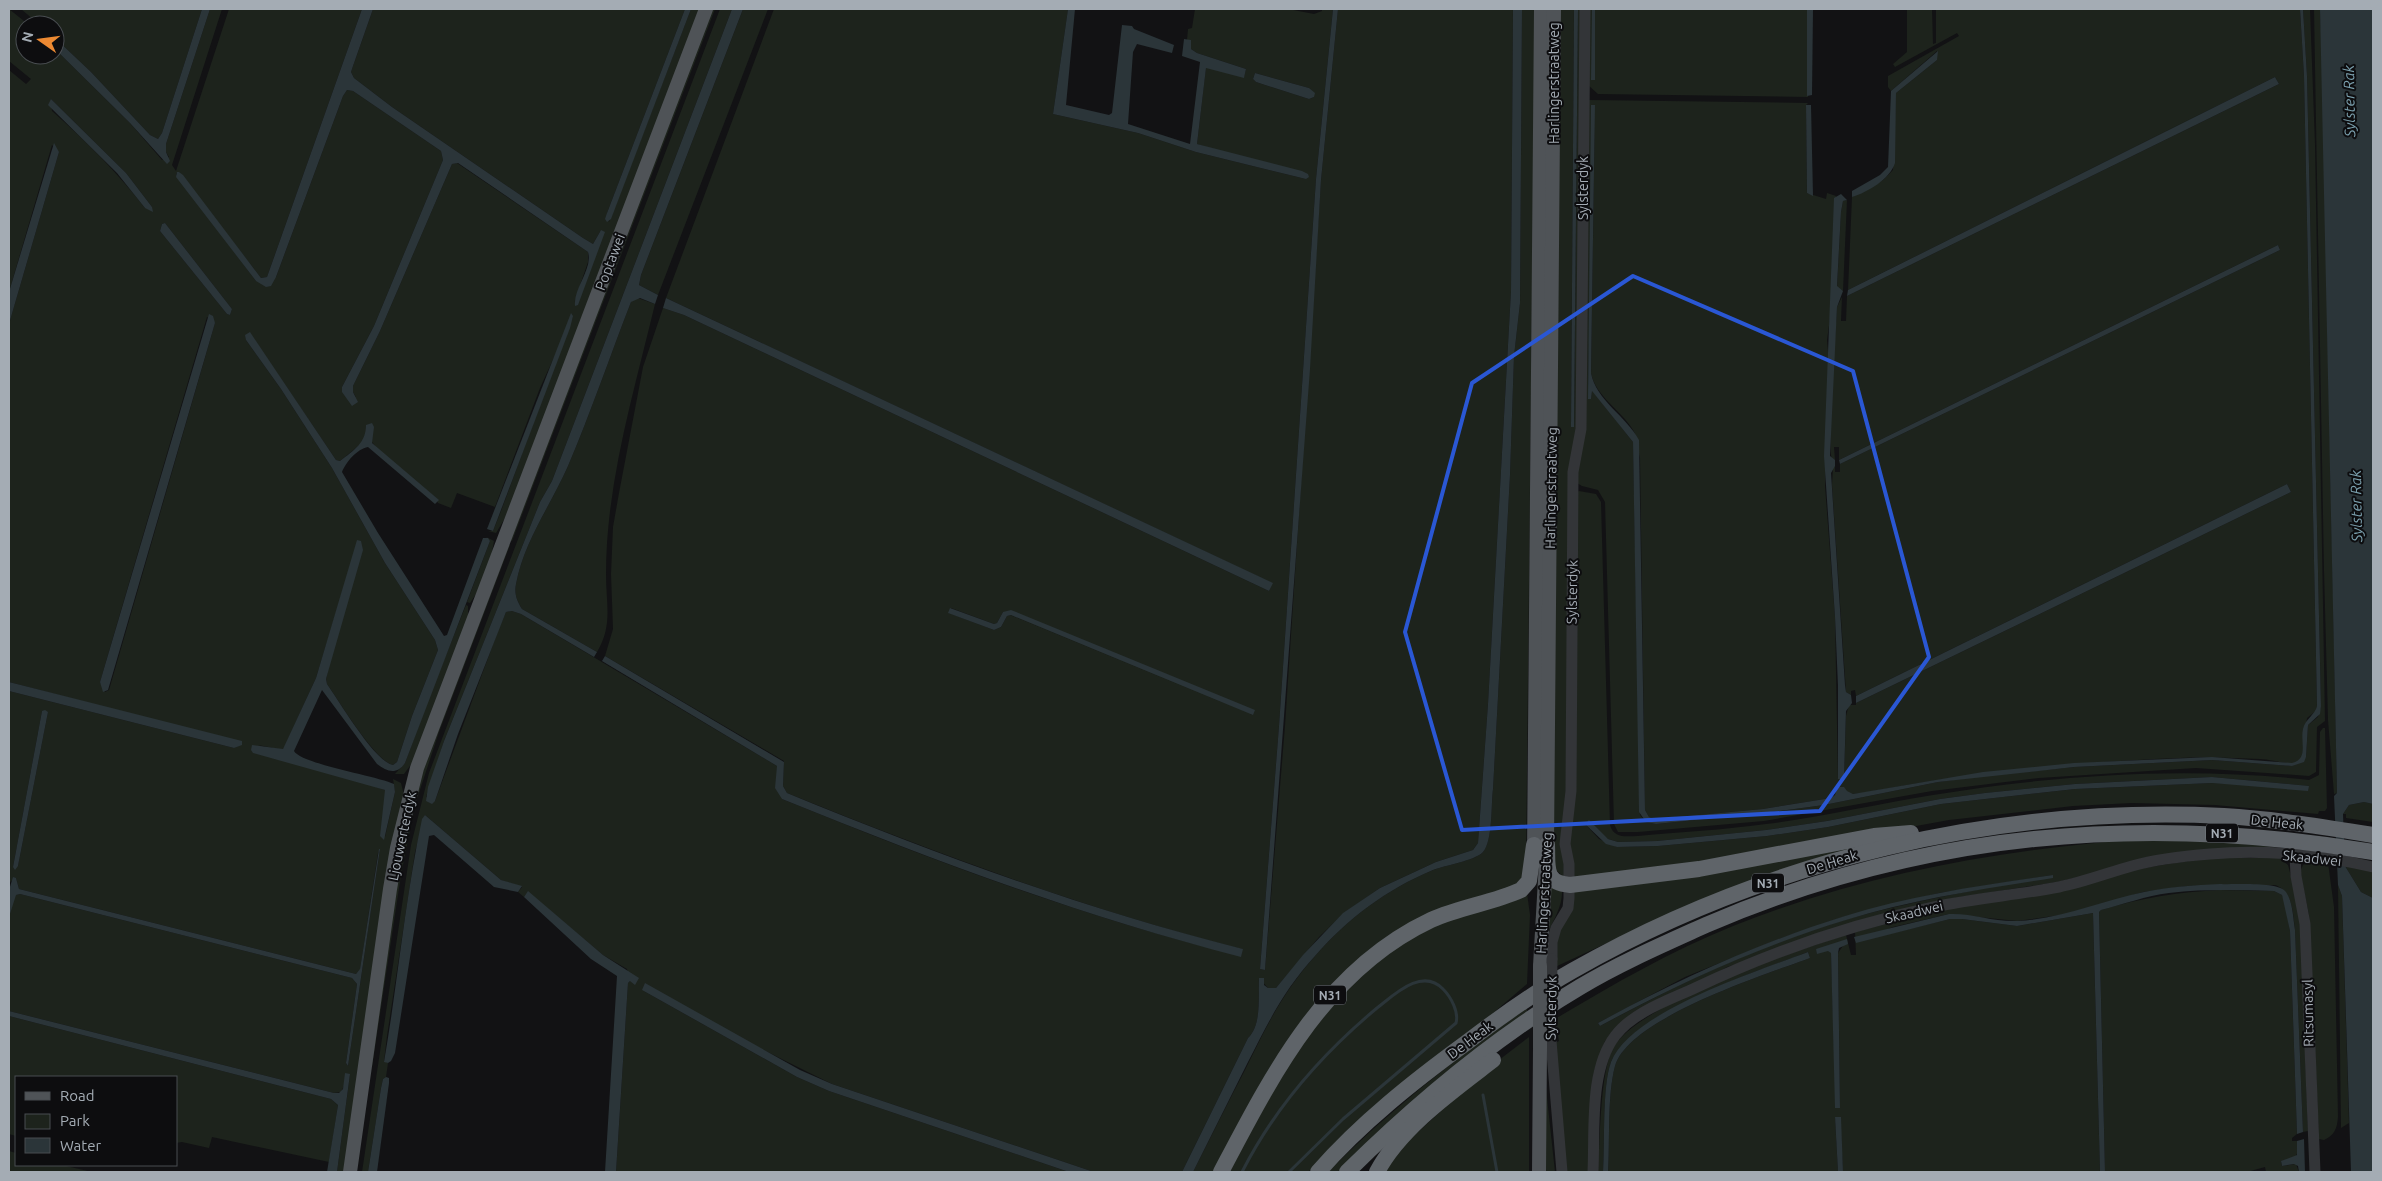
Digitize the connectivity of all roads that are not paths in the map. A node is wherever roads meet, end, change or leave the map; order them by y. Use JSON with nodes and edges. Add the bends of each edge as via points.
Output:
{"nodes":[{"id":1,"x":706,"y":9,"type":"edge"},
{"id":2,"x":1541,"y":9,"type":"edge"},
{"id":3,"x":1554,"y":9,"type":"edge"},
{"id":4,"x":1585,"y":9,"type":"edge"},
{"id":5,"x":514,"y":514,"type":"joint"},
{"id":6,"x":1992,"y":826,"type":"junction"},
{"id":7,"x":2373,"y":835,"type":"edge"},
{"id":8,"x":1541,"y":845,"type":"junction"},
{"id":9,"x":2326,"y":851,"type":"junction"},
{"id":10,"x":2373,"y":852,"type":"edge"},
{"id":11,"x":2348,"y":854,"type":"junction"},
{"id":12,"x":2295,"y":855,"type":"junction"},
{"id":13,"x":2373,"y":867,"type":"edge"},
{"id":14,"x":1570,"y":885,"type":"junction"},
{"id":15,"x":1743,"y":910,"type":"junction"},
{"id":16,"x":1546,"y":963,"type":"junction"},
{"id":17,"x":1545,"y":1045,"type":"junction"},
{"id":18,"x":350,"y":1172,"type":"edge"},
{"id":19,"x":1221,"y":1172,"type":"edge"},
{"id":20,"x":1318,"y":1172,"type":"edge"},
{"id":21,"x":1347,"y":1172,"type":"edge"},
{"id":22,"x":1377,"y":1172,"type":"edge"},
{"id":23,"x":1539,"y":1172,"type":"edge"},
{"id":24,"x":1562,"y":1172,"type":"edge"},
{"id":25,"x":1594,"y":1172,"type":"edge"},
{"id":26,"x":2315,"y":1172,"type":"edge"}],
"edges":[{"from":1,"to":5,"type":"main road","name":"Poptawei"},
{"from":2,"to":8,"type":"main road","name":"Harlingerstraatweg"},
{"from":3,"to":8,"type":"main road","name":"Harlingerstraatweg"},
{"from":4,"to":14,"type":"street","name":"Sylsterdyk","via":[[1581,429],[1573,472],[1570,791],[1565,844]]},
{"from":5,"to":18,"type":"main road","name":"Ljouwerterdyk","via":[[431,731],[406,807],[390,889]]},
{"from":6,"to":7,"type":"highway","name":"De Heak","number":"N31","via":[[2122,816],[2224,816]]},
{"from":6,"to":14,"type":"highway","number":"N31","via":[[1874,836],[1699,868]]},
{"from":6,"to":20,"type":"highway","name":"De Heak","number":"N31","via":[[1861,853],[1744,890],[1615,948],[1571,971],[1510,1010],[1448,1056],[1391,1102]]},
{"from":8,"to":14,"type":"highway","via":[[1551,879]]},
{"from":8,"to":16,"type":"main road","name":"Harlingerstraatweg"},
{"from":8,"to":19,"type":"highway","number":"N31","via":[[1529,881],[1521,890],[1430,921],[1390,943],[1344,981],[1294,1045]]},
{"from":9,"to":11,"type":"highway","name":"De Heak","number":"N31"},
{"from":9,"to":12,"type":"street","name":"Skaadwei"},
{"from":9,"to":15,"type":"highway","name":"De Heak","number":"N31","via":[[2218,833],[2118,832],[2058,836],[2000,842],[1905,860],[1838,878]]},
{"from":10,"to":11,"type":"highway","name":"De Heak","number":"N31"},
{"from":11,"to":13,"type":"street","name":"Skaadwei"},
{"from":12,"to":25,"type":"street","name":"Skaadwei","via":[[2230,853],[2181,856],[2058,887],[1933,907],[1846,929],[1720,976],[1637,1017],[1617,1033],[1606,1050],[1599,1071]]},
{"from":12,"to":26,"type":"street","name":"Ritsumasyl","via":[[2305,924]]},
{"from":14,"to":16,"type":"street","name":"Sylsterdyk","via":[[1568,908],[1556,928]]},
{"from":15,"to":21,"type":"highway","name":"De Heak","number":"N31","via":[[1661,945],[1581,987],[1513,1031],[1451,1077]]},
{"from":15,"to":22,"type":"highway","number":"N31","via":[[1577,1002],[1518,1040],[1422,1119],[1392,1149]]},
{"from":16,"to":17,"type":"main road","name":"Harlingerstraatweg","bridge":true},
{"from":17,"to":23,"type":"main road","name":"Harlingerstraatweg"},
{"from":17,"to":24,"type":"street","name":"Sylsterdyk"}]}
